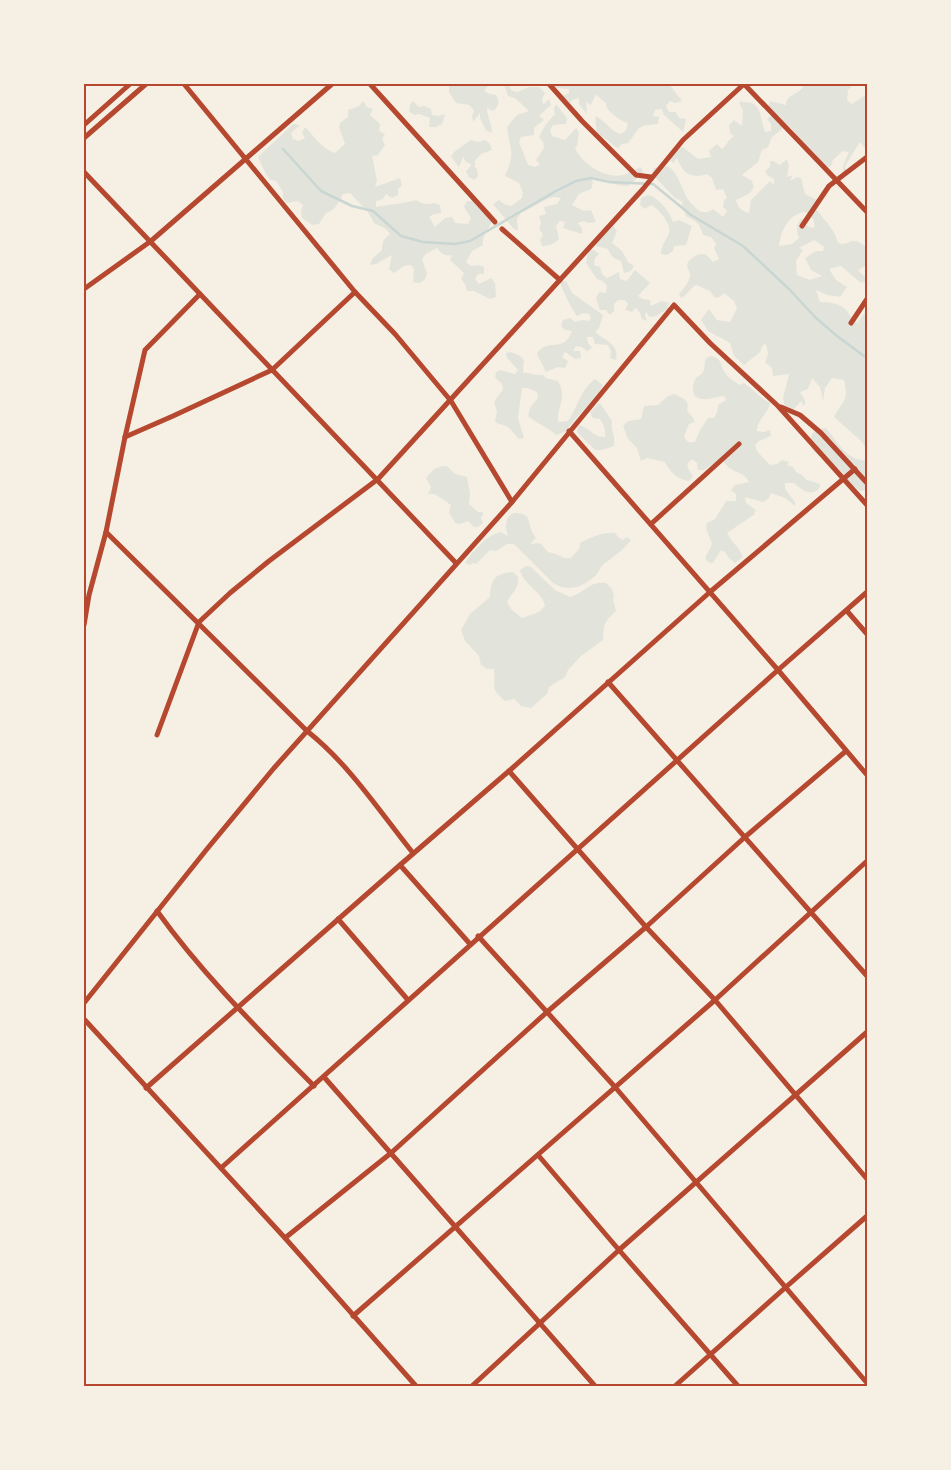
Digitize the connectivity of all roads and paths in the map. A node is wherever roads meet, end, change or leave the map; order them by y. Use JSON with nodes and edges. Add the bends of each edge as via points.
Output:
{"nodes":[{"id":1,"x":130,"y":84,"type":"edge"},
{"id":2,"x":146,"y":84,"type":"edge"},
{"id":3,"x":184,"y":84,"type":"edge"},
{"id":4,"x":332,"y":84,"type":"edge"},
{"id":5,"x":370,"y":84,"type":"edge"},
{"id":6,"x":549,"y":84,"type":"edge"},
{"id":7,"x":744,"y":84,"type":"edge"},
{"id":8,"x":84,"y":125,"type":"edge"},
{"id":9,"x":84,"y":138,"type":"edge"},
{"id":10,"x":867,"y":157,"type":"edge"},
{"id":11,"x":246,"y":159,"type":"junction"},
{"id":12,"x":84,"y":172,"type":"edge"},
{"id":13,"x":650,"y":179,"type":"junction"},
{"id":14,"x":837,"y":181,"type":"junction"},
{"id":15,"x":867,"y":212,"type":"edge"},
{"id":16,"x":495,"y":222,"type":"dead end"},
{"id":17,"x":802,"y":226,"type":"dead end"},
{"id":18,"x":502,"y":229,"type":"dead end"},
{"id":19,"x":151,"y":242,"type":"junction"},
{"id":20,"x":560,"y":280,"type":"junction"},
{"id":21,"x":84,"y":289,"type":"edge"},
{"id":22,"x":355,"y":292,"type":"junction"},
{"id":23,"x":200,"y":294,"type":"junction"},
{"id":24,"x":867,"y":299,"type":"edge"},
{"id":25,"x":851,"y":323,"type":"dead end"},
{"id":26,"x":272,"y":370,"type":"junction"},
{"id":27,"x":451,"y":401,"type":"junction"},
{"id":28,"x":778,"y":406,"type":"junction"},
{"id":29,"x":569,"y":431,"type":"junction"},
{"id":30,"x":125,"y":437,"type":"junction"},
{"id":31,"x":739,"y":444,"type":"dead end"},
{"id":32,"x":855,"y":469,"type":"junction"},
{"id":33,"x":843,"y":478,"type":"junction"},
{"id":34,"x":378,"y":479,"type":"junction"},
{"id":35,"x":867,"y":483,"type":"edge"},
{"id":36,"x":512,"y":502,"type":"junction"},
{"id":37,"x":866,"y":502,"type":"edge"},
{"id":38,"x":651,"y":524,"type":"junction"},
{"id":39,"x":106,"y":532,"type":"junction"},
{"id":40,"x":456,"y":563,"type":"junction"},
{"id":41,"x":710,"y":592,"type":"junction"},
{"id":42,"x":867,"y":592,"type":"edge"},
{"id":43,"x":86,"y":596,"type":"edge"},
{"id":44,"x":847,"y":611,"type":"junction"},
{"id":45,"x":199,"y":622,"type":"junction"},
{"id":46,"x":84,"y":625,"type":"edge"},
{"id":47,"x":867,"y":634,"type":"edge"},
{"id":48,"x":778,"y":670,"type":"junction"},
{"id":49,"x":608,"y":682,"type":"junction"},
{"id":50,"x":308,"y":730,"type":"junction"},
{"id":51,"x":157,"y":735,"type":"dead end"},
{"id":52,"x":846,"y":751,"type":"junction"},
{"id":53,"x":677,"y":759,"type":"junction"},
{"id":54,"x":509,"y":771,"type":"junction"},
{"id":55,"x":867,"y":775,"type":"edge"},
{"id":56,"x":745,"y":837,"type":"junction"},
{"id":57,"x":577,"y":850,"type":"junction"},
{"id":58,"x":413,"y":854,"type":"junction"},
{"id":59,"x":867,"y":861,"type":"edge"},
{"id":60,"x":400,"y":865,"type":"junction"},
{"id":61,"x":157,"y":912,"type":"junction"},
{"id":62,"x":812,"y":912,"type":"junction"},
{"id":63,"x":338,"y":918,"type":"junction"},
{"id":64,"x":646,"y":927,"type":"junction"},
{"id":65,"x":478,"y":936,"type":"junction"},
{"id":66,"x":470,"y":944,"type":"junction"},
{"id":67,"x":867,"y":976,"type":"edge"},
{"id":68,"x":408,"y":1000,"type":"junction"},
{"id":69,"x":714,"y":1000,"type":"junction"},
{"id":70,"x":84,"y":1003,"type":"edge"},
{"id":71,"x":237,"y":1008,"type":"junction"},
{"id":72,"x":547,"y":1012,"type":"junction"},
{"id":73,"x":84,"y":1019,"type":"edge"},
{"id":74,"x":867,"y":1032,"type":"edge"},
{"id":75,"x":324,"y":1077,"type":"junction"},
{"id":76,"x":314,"y":1086,"type":"junction"},
{"id":77,"x":615,"y":1087,"type":"junction"},
{"id":78,"x":146,"y":1088,"type":"junction"},
{"id":79,"x":794,"y":1095,"type":"junction"},
{"id":80,"x":391,"y":1153,"type":"junction"},
{"id":81,"x":538,"y":1155,"type":"junction"},
{"id":82,"x":220,"y":1168,"type":"junction"},
{"id":83,"x":867,"y":1179,"type":"edge"},
{"id":84,"x":696,"y":1182,"type":"junction"},
{"id":85,"x":867,"y":1216,"type":"edge"},
{"id":86,"x":456,"y":1227,"type":"junction"},
{"id":87,"x":285,"y":1238,"type":"junction"},
{"id":88,"x":619,"y":1250,"type":"junction"},
{"id":89,"x":786,"y":1286,"type":"junction"},
{"id":90,"x":353,"y":1316,"type":"junction"},
{"id":91,"x":539,"y":1323,"type":"junction"},
{"id":92,"x":711,"y":1355,"type":"junction"},
{"id":93,"x":867,"y":1383,"type":"edge"},
{"id":94,"x":416,"y":1386,"type":"edge"},
{"id":95,"x":472,"y":1386,"type":"edge"},
{"id":96,"x":595,"y":1386,"type":"edge"},
{"id":97,"x":675,"y":1386,"type":"edge"},
{"id":98,"x":738,"y":1386,"type":"edge"}],
"edges":[{"from":1,"to":8,"type":"street"},
{"from":2,"to":9,"type":"street"},
{"from":3,"to":11,"type":"street"},
{"from":4,"to":11,"type":"street"},
{"from":5,"to":16,"type":"street"},
{"from":6,"to":13,"type":"street","via":[[636,175]]},
{"from":7,"to":13,"type":"street","via":[[683,140]]},
{"from":7,"to":14,"type":"street"},
{"from":10,"to":14,"type":"street"},
{"from":11,"to":19,"type":"street"},
{"from":11,"to":22,"type":"street"},
{"from":12,"to":19,"type":"street"},
{"from":13,"to":20,"type":"street"},
{"from":14,"to":15,"type":"street"},
{"from":14,"to":17,"type":"street","via":[[829,186]]},
{"from":18,"to":20,"type":"street"},
{"from":19,"to":21,"type":"street"},
{"from":19,"to":23,"type":"street"},
{"from":20,"to":27,"type":"street"},
{"from":22,"to":26,"type":"street"},
{"from":22,"to":27,"type":"street"},
{"from":23,"to":26,"type":"street"},
{"from":23,"to":30,"type":"street","via":[[145,350]]},
{"from":24,"to":25,"type":"street"},
{"from":26,"to":30,"type":"street"},
{"from":26,"to":34,"type":"street"},
{"from":27,"to":34,"type":"street"},
{"from":27,"to":36,"type":"street"},
{"from":28,"to":29,"type":"street","via":[[674,305]]},
{"from":28,"to":32,"type":"street","via":[[800,415]]},
{"from":28,"to":33,"type":"street"},
{"from":29,"to":36,"type":"street"},
{"from":29,"to":38,"type":"street"},
{"from":30,"to":39,"type":"street"},
{"from":31,"to":38,"type":"street"},
{"from":32,"to":33,"type":"street"},
{"from":32,"to":35,"type":"street"},
{"from":33,"to":37,"type":"street"},
{"from":33,"to":41,"type":"street"},
{"from":34,"to":40,"type":"street"},
{"from":34,"to":45,"type":"street","via":[[269,561]]},
{"from":36,"to":40,"type":"street"},
{"from":38,"to":41,"type":"street"},
{"from":39,"to":43,"type":"street"},
{"from":39,"to":45,"type":"street"},
{"from":40,"to":50,"type":"street"},
{"from":41,"to":48,"type":"street"},
{"from":41,"to":49,"type":"street"},
{"from":42,"to":44,"type":"street"},
{"from":43,"to":46,"type":"street"},
{"from":44,"to":47,"type":"street"},
{"from":44,"to":48,"type":"street"},
{"from":45,"to":50,"type":"street"},
{"from":45,"to":51,"type":"street"},
{"from":48,"to":52,"type":"street"},
{"from":48,"to":53,"type":"street"},
{"from":49,"to":53,"type":"street"},
{"from":49,"to":54,"type":"street"},
{"from":50,"to":58,"type":"street","via":[[351,775]]},
{"from":50,"to":61,"type":"street"},
{"from":52,"to":55,"type":"street"},
{"from":52,"to":56,"type":"street"},
{"from":53,"to":56,"type":"street"},
{"from":53,"to":57,"type":"street"},
{"from":54,"to":57,"type":"street"},
{"from":54,"to":58,"type":"street"},
{"from":56,"to":62,"type":"street"},
{"from":56,"to":64,"type":"street"},
{"from":57,"to":64,"type":"street"},
{"from":57,"to":65,"type":"street"},
{"from":58,"to":60,"type":"street"},
{"from":59,"to":62,"type":"street"},
{"from":60,"to":63,"type":"street"},
{"from":60,"to":66,"type":"street"},
{"from":61,"to":70,"type":"street"},
{"from":61,"to":71,"type":"street","via":[[182,946]]},
{"from":62,"to":67,"type":"street"},
{"from":62,"to":69,"type":"street"},
{"from":63,"to":68,"type":"street"},
{"from":63,"to":71,"type":"street"},
{"from":64,"to":69,"type":"street"},
{"from":64,"to":72,"type":"street"},
{"from":65,"to":66,"type":"street"},
{"from":65,"to":72,"type":"street"},
{"from":66,"to":68,"type":"street"},
{"from":68,"to":75,"type":"street"},
{"from":69,"to":77,"type":"street"},
{"from":69,"to":79,"type":"street"},
{"from":71,"to":76,"type":"street"},
{"from":71,"to":78,"type":"street"},
{"from":72,"to":77,"type":"street"},
{"from":72,"to":80,"type":"street"},
{"from":73,"to":78,"type":"street"},
{"from":74,"to":79,"type":"street"},
{"from":75,"to":76,"type":"street"},
{"from":75,"to":80,"type":"street"},
{"from":76,"to":82,"type":"street"},
{"from":77,"to":81,"type":"street"},
{"from":77,"to":84,"type":"street"},
{"from":78,"to":82,"type":"street"},
{"from":79,"to":83,"type":"street"},
{"from":79,"to":84,"type":"street"},
{"from":80,"to":86,"type":"street"},
{"from":80,"to":87,"type":"street"},
{"from":81,"to":86,"type":"street"},
{"from":81,"to":88,"type":"street"},
{"from":82,"to":87,"type":"street"},
{"from":84,"to":88,"type":"street"},
{"from":84,"to":89,"type":"street"},
{"from":85,"to":89,"type":"street"},
{"from":86,"to":90,"type":"street"},
{"from":86,"to":91,"type":"street"},
{"from":87,"to":90,"type":"street"},
{"from":88,"to":91,"type":"street"},
{"from":88,"to":92,"type":"street"},
{"from":89,"to":92,"type":"street"},
{"from":89,"to":93,"type":"street"},
{"from":90,"to":94,"type":"street"},
{"from":91,"to":95,"type":"street"},
{"from":91,"to":96,"type":"street"},
{"from":92,"to":97,"type":"street"},
{"from":92,"to":98,"type":"street"}]}
